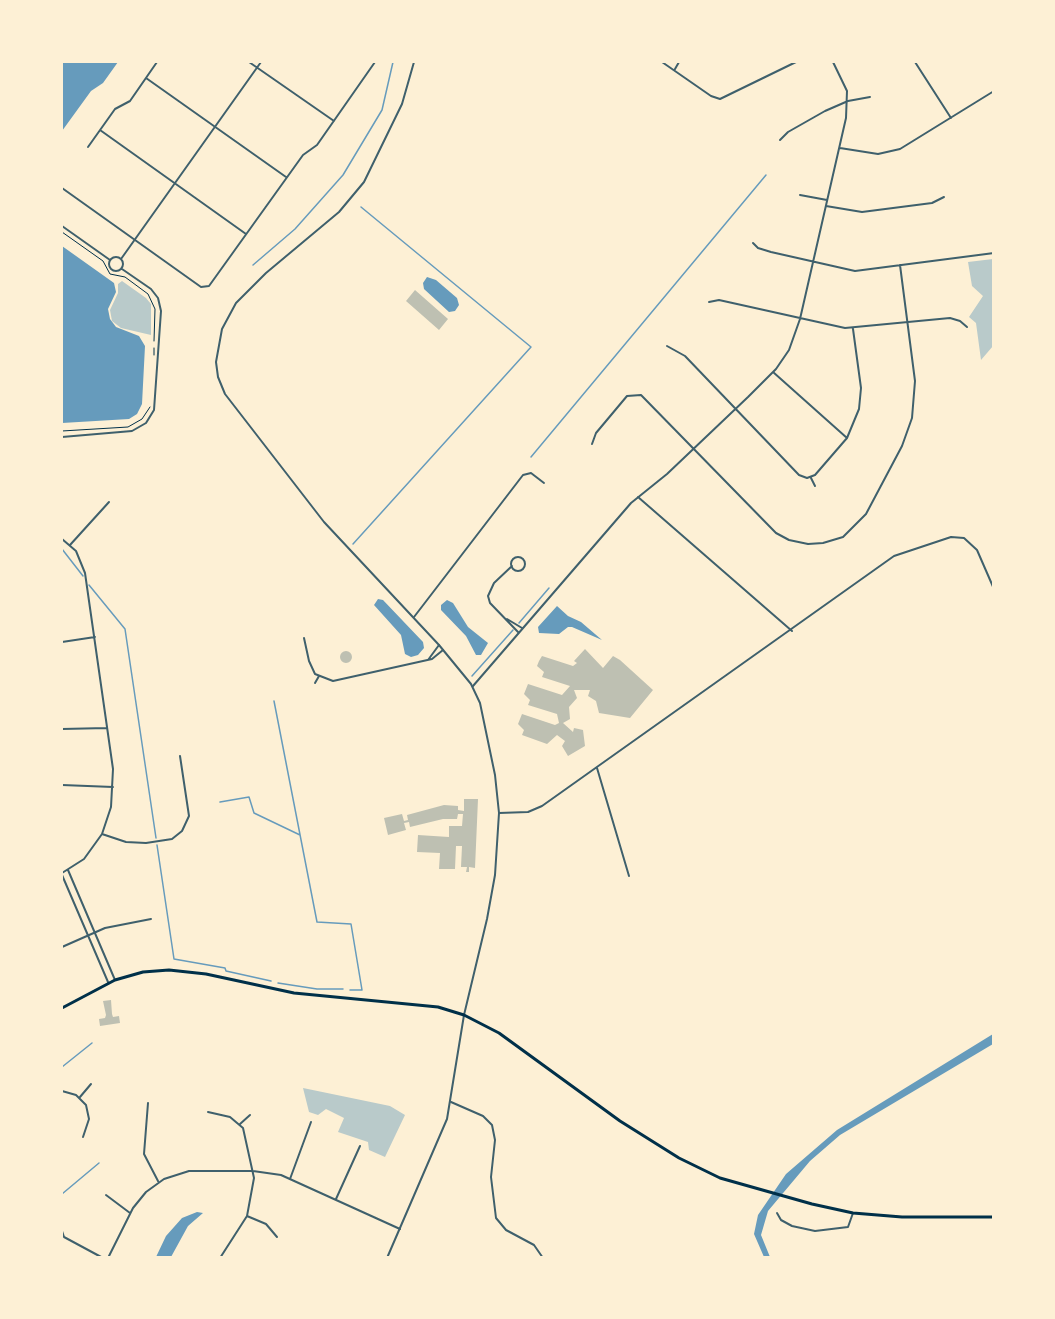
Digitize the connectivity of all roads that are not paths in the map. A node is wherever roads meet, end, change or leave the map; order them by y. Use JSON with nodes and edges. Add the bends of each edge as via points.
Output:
{"nodes":[{"id":1,"x":157,"y":62,"type":"edge"},
{"id":2,"x":249,"y":62,"type":"edge"},
{"id":3,"x":261,"y":62,"type":"edge"},
{"id":4,"x":370,"y":62,"type":"edge"},
{"id":5,"x":414,"y":62,"type":"edge"},
{"id":6,"x":662,"y":62,"type":"edge"},
{"id":7,"x":679,"y":62,"type":"edge"},
{"id":8,"x":796,"y":62,"type":"edge"},
{"id":9,"x":833,"y":62,"type":"edge"},
{"id":10,"x":915,"y":62,"type":"edge"},
{"id":11,"x":374,"y":63,"type":"edge"},
{"id":12,"x":257,"y":67,"type":"junction"},
{"id":13,"x":674,"y":70,"type":"junction"},
{"id":14,"x":146,"y":78,"type":"junction"},
{"id":15,"x":993,"y":91,"type":"edge"},
{"id":16,"x":870,"y":97,"type":"dead end"},
{"id":17,"x":848,"y":101,"type":"junction"},
{"id":18,"x":951,"y":118,"type":"junction"},
{"id":19,"x":334,"y":121,"type":"junction"},
{"id":20,"x":215,"y":126,"type":"junction"},
{"id":21,"x":100,"y":130,"type":"junction"},
{"id":22,"x":780,"y":140,"type":"dead end"},
{"id":23,"x":88,"y":147,"type":"dead end"},
{"id":24,"x":839,"y":148,"type":"junction"},
{"id":25,"x":287,"y":177,"type":"junction"},
{"id":26,"x":174,"y":183,"type":"junction"},
{"id":27,"x":62,"y":188,"type":"edge"},
{"id":28,"x":800,"y":195,"type":"dead end"},
{"id":29,"x":944,"y":197,"type":"dead end"},
{"id":30,"x":827,"y":200,"type":"junction"},
{"id":31,"x":826,"y":206,"type":"junction"},
{"id":32,"x":62,"y":226,"type":"edge"},
{"id":33,"x":246,"y":234,"type":"junction"},
{"id":34,"x":135,"y":239,"type":"junction"},
{"id":35,"x":753,"y":243,"type":"dead end"},
{"id":36,"x":993,"y":253,"type":"edge"},
{"id":37,"x":121,"y":259,"type":"junction"},
{"id":38,"x":110,"y":260,"type":"junction"},
{"id":39,"x":813,"y":262,"type":"junction"},
{"id":40,"x":900,"y":265,"type":"junction"},
{"id":41,"x":122,"y":269,"type":"junction"},
{"id":42,"x":710,"y":302,"type":"dead end"},
{"id":43,"x":800,"y":318,"type":"junction"},
{"id":44,"x":907,"y":323,"type":"junction"},
{"id":45,"x":967,"y":327,"type":"dead end"},
{"id":46,"x":853,"y":329,"type":"junction"},
{"id":47,"x":667,"y":346,"type":"dead end"},
{"id":48,"x":772,"y":372,"type":"junction"},
{"id":49,"x":735,"y":408,"type":"junction"},
{"id":50,"x":62,"y":436,"type":"edge"},
{"id":51,"x":847,"y":438,"type":"junction"},
{"id":52,"x":592,"y":444,"type":"dead end"},
{"id":53,"x":693,"y":448,"type":"junction"},
{"id":54,"x":811,"y":478,"type":"junction"},
{"id":55,"x":544,"y":483,"type":"dead end"},
{"id":56,"x":815,"y":486,"type":"dead end"},
{"id":57,"x":637,"y":496,"type":"junction"},
{"id":58,"x":109,"y":502,"type":"dead end"},
{"id":59,"x":62,"y":538,"type":"edge"},
{"id":60,"x":70,"y":545,"type":"junction"},
{"id":61,"x":512,"y":566,"type":"junction"},
{"id":62,"x":993,"y":589,"type":"edge"},
{"id":63,"x":413,"y":618,"type":"junction"},
{"id":64,"x":507,"y":619,"type":"junction"},
{"id":65,"x":522,"y":628,"type":"junction"},
{"id":66,"x":792,"y":631,"type":"junction"},
{"id":67,"x":518,"y":632,"type":"junction"},
{"id":68,"x":94,"y":637,"type":"junction"},
{"id":69,"x":304,"y":638,"type":"dead end"},
{"id":70,"x":62,"y":642,"type":"edge"},
{"id":71,"x":439,"y":645,"type":"junction"},
{"id":72,"x":443,"y":650,"type":"junction"},
{"id":73,"x":428,"y":660,"type":"junction"},
{"id":74,"x":319,"y":676,"type":"junction"},
{"id":75,"x":315,"y":683,"type":"dead end"},
{"id":76,"x":472,"y":686,"type":"junction"},
{"id":77,"x":108,"y":728,"type":"junction"},
{"id":78,"x":62,"y":729,"type":"edge"},
{"id":79,"x":180,"y":756,"type":"dead end"},
{"id":80,"x":597,"y":768,"type":"junction"},
{"id":81,"x":62,"y":785,"type":"edge"},
{"id":82,"x":113,"y":787,"type":"junction"},
{"id":83,"x":499,"y":813,"type":"junction"},
{"id":84,"x":102,"y":834,"type":"junction"},
{"id":85,"x":68,"y":870,"type":"junction"},
{"id":86,"x":62,"y":874,"type":"edge"},
{"id":87,"x":629,"y":876,"type":"dead end"},
{"id":88,"x":151,"y":919,"type":"dead end"},
{"id":89,"x":95,"y":932,"type":"junction"},
{"id":90,"x":87,"y":935,"type":"junction"},
{"id":91,"x":62,"y":946,"type":"edge"},
{"id":92,"x":115,"y":980,"type":"junction"},
{"id":93,"x":108,"y":982,"type":"junction"},
{"id":94,"x":62,"y":1008,"type":"edge"},
{"id":95,"x":464,"y":1015,"type":"junction"},
{"id":96,"x":91,"y":1084,"type":"dead end"},
{"id":97,"x":62,"y":1091,"type":"edge"},
{"id":98,"x":80,"y":1097,"type":"junction"},
{"id":99,"x":450,"y":1102,"type":"junction"},
{"id":100,"x":148,"y":1103,"type":"dead end"},
{"id":101,"x":208,"y":1112,"type":"dead end"},
{"id":102,"x":250,"y":1115,"type":"dead end"},
{"id":103,"x":311,"y":1122,"type":"dead end"},
{"id":104,"x":240,"y":1124,"type":"junction"},
{"id":105,"x":82,"y":1137,"type":"dead end"},
{"id":106,"x":360,"y":1146,"type":"dead end"},
{"id":107,"x":254,"y":1171,"type":"junction"},
{"id":108,"x":290,"y":1179,"type":"junction"},
{"id":109,"x":158,"y":1182,"type":"junction"},
{"id":110,"x":106,"y":1196,"type":"dead end"},
{"id":111,"x":336,"y":1199,"type":"junction"},
{"id":112,"x":130,"y":1213,"type":"junction"},
{"id":113,"x":777,"y":1213,"type":"dead end"},
{"id":114,"x":853,"y":1213,"type":"junction"},
{"id":115,"x":247,"y":1216,"type":"junction"},
{"id":116,"x":993,"y":1217,"type":"edge"},
{"id":117,"x":400,"y":1229,"type":"junction"},
{"id":118,"x":62,"y":1231,"type":"edge"},
{"id":119,"x":277,"y":1236,"type":"dead end"},
{"id":120,"x":103,"y":1257,"type":"edge"},
{"id":121,"x":108,"y":1257,"type":"edge"},
{"id":122,"x":222,"y":1257,"type":"edge"},
{"id":123,"x":387,"y":1257,"type":"edge"},
{"id":124,"x":543,"y":1257,"type":"edge"}],
"edges":[{"from":1,"to":14,"type":"street"},
{"from":2,"to":12,"type":"street"},
{"from":3,"to":12,"type":"street"},
{"from":4,"to":11,"type":"street"},
{"from":5,"to":63,"type":"street","via":[[402,104],[364,182],[339,212],[236,303],[222,329],[216,362],[225,394],[324,522]]},
{"from":6,"to":13,"type":"street"},
{"from":7,"to":13,"type":"street"},
{"from":8,"to":13,"type":"street","via":[[720,99]]},
{"from":9,"to":17,"type":"street","via":[[845,84]]},
{"from":10,"to":18,"type":"street"},
{"from":11,"to":19,"type":"street"},
{"from":12,"to":19,"type":"street"},
{"from":12,"to":20,"type":"street"},
{"from":14,"to":20,"type":"street"},
{"from":14,"to":21,"type":"street","via":[[130,101],[115,109]]},
{"from":15,"to":18,"type":"street"},
{"from":16,"to":17,"type":"street"},
{"from":17,"to":22,"type":"street","via":[[801,124]]},
{"from":17,"to":24,"type":"street"},
{"from":18,"to":24,"type":"street","via":[[892,152],[869,154]]},
{"from":19,"to":25,"type":"street"},
{"from":20,"to":25,"type":"street"},
{"from":20,"to":26,"type":"street"},
{"from":21,"to":23,"type":"street"},
{"from":21,"to":26,"type":"street"},
{"from":24,"to":30,"type":"street"},
{"from":25,"to":33,"type":"street"},
{"from":26,"to":33,"type":"street"},
{"from":26,"to":34,"type":"street"},
{"from":27,"to":34,"type":"street"},
{"from":28,"to":30,"type":"street"},
{"from":29,"to":31,"type":"street","via":[[932,203],[862,212]]},
{"from":30,"to":31,"type":"street"},
{"from":31,"to":39,"type":"street"},
{"from":32,"to":38,"type":"street"},
{"from":33,"to":34,"type":"street","via":[[205,287]]},
{"from":34,"to":37,"type":"street"},
{"from":35,"to":39,"type":"street","via":[[758,248]]},
{"from":36,"to":40,"type":"street"},
{"from":37,"to":38,"type":"street"},
{"from":37,"to":41,"type":"street"},
{"from":38,"to":41,"type":"street","via":[[111,270]]},
{"from":39,"to":40,"type":"street","via":[[855,271]]},
{"from":39,"to":43,"type":"street"},
{"from":40,"to":44,"type":"street"},
{"from":41,"to":50,"type":"street","via":[[151,289],[159,304],[154,410],[146,423],[132,431]]},
{"from":42,"to":43,"type":"street","via":[[719,300]]},
{"from":43,"to":46,"type":"street"},
{"from":43,"to":48,"type":"street","via":[[789,350]]},
{"from":44,"to":45,"type":"street","via":[[950,318]]},
{"from":44,"to":46,"type":"street"},
{"from":44,"to":53,"type":"street","via":[[915,388],[909,430],[866,514],[843,537],[808,544],[783,537],[770,529]]},
{"from":46,"to":51,"type":"street","via":[[861,399]]},
{"from":47,"to":49,"type":"street","via":[[685,356]]},
{"from":48,"to":49,"type":"street"},
{"from":48,"to":51,"type":"street"},
{"from":49,"to":53,"type":"street"},
{"from":49,"to":54,"type":"street","via":[[799,475]]},
{"from":51,"to":54,"type":"street"},
{"from":52,"to":53,"type":"street","via":[[602,425],[627,396],[634,394],[644,397]]},
{"from":53,"to":57,"type":"street"},
{"from":54,"to":56,"type":"street"},
{"from":55,"to":63,"type":"street","via":[[531,473],[524,474]]},
{"from":57,"to":65,"type":"street"},
{"from":57,"to":66,"type":"street"},
{"from":58,"to":60,"type":"street"},
{"from":59,"to":60,"type":"street"},
{"from":60,"to":68,"type":"street","via":[[85,573]]},
{"from":61,"to":61,"type":"street","via":[[521,570],[524,562],[515,558]]},
{"from":61,"to":64,"type":"street","via":[[488,596],[489,603]]},
{"from":62,"to":66,"type":"street","via":[[975,546],[959,537],[894,556]]},
{"from":63,"to":71,"type":"street"},
{"from":64,"to":65,"type":"street"},
{"from":64,"to":67,"type":"street"},
{"from":65,"to":67,"type":"street"},
{"from":66,"to":80,"type":"street"},
{"from":67,"to":76,"type":"street"},
{"from":68,"to":70,"type":"street"},
{"from":68,"to":77,"type":"street"},
{"from":69,"to":74,"type":"street","via":[[309,661]]},
{"from":71,"to":72,"type":"street"},
{"from":71,"to":73,"type":"street"},
{"from":72,"to":73,"type":"street"},
{"from":72,"to":76,"type":"street"},
{"from":73,"to":74,"type":"street","via":[[339,680]]},
{"from":74,"to":75,"type":"street"},
{"from":76,"to":83,"type":"street","via":[[482,712]]},
{"from":77,"to":78,"type":"street"},
{"from":77,"to":82,"type":"street"},
{"from":79,"to":84,"type":"street","via":[[189,816],[182,831],[172,839],[135,843]]},
{"from":80,"to":83,"type":"street","via":[[535,809]]},
{"from":80,"to":87,"type":"street"},
{"from":81,"to":82,"type":"street"},
{"from":82,"to":84,"type":"street"},
{"from":83,"to":95,"type":"street","via":[[492,896]]},
{"from":84,"to":85,"type":"street","via":[[84,859]]},
{"from":85,"to":86,"type":"street"},
{"from":85,"to":89,"type":"street"},
{"from":86,"to":90,"type":"street"},
{"from":88,"to":89,"type":"street"},
{"from":89,"to":90,"type":"street"},
{"from":89,"to":92,"type":"street"},
{"from":90,"to":91,"type":"street"},
{"from":90,"to":93,"type":"street"},
{"from":92,"to":93,"type":"main road"},
{"from":92,"to":95,"type":"main road","via":[[154,971],[193,972],[294,993],[421,1004]]},
{"from":93,"to":94,"type":"main road"},
{"from":95,"to":99,"type":"street"},
{"from":95,"to":114,"type":"main road","via":[[499,1033],[672,1155],[715,1176]]},
{"from":96,"to":98,"type":"street"},
{"from":97,"to":98,"type":"street"},
{"from":98,"to":105,"type":"street","via":[[89,1114]]},
{"from":99,"to":117,"type":"street","via":[[439,1141]]},
{"from":99,"to":124,"type":"street","via":[[480,1114],[492,1125],[495,1140],[491,1177],[496,1218],[506,1230],[534,1245]]},
{"from":100,"to":109,"type":"street","via":[[144,1154]]},
{"from":101,"to":104,"type":"street","via":[[230,1117]]},
{"from":102,"to":104,"type":"street"},
{"from":103,"to":108,"type":"street"},
{"from":104,"to":107,"type":"street"},
{"from":106,"to":111,"type":"street"},
{"from":107,"to":108,"type":"street"},
{"from":107,"to":109,"type":"street","via":[[189,1171]]},
{"from":107,"to":115,"type":"street"},
{"from":108,"to":111,"type":"street"},
{"from":109,"to":112,"type":"street"},
{"from":110,"to":112,"type":"street"},
{"from":111,"to":117,"type":"street"},
{"from":112,"to":121,"type":"street"},
{"from":113,"to":114,"type":"street","via":[[792,1226],[815,1231],[848,1227]]},
{"from":114,"to":116,"type":"main road"},
{"from":115,"to":119,"type":"street","via":[[266,1224]]},
{"from":115,"to":122,"type":"street"},
{"from":117,"to":123,"type":"street"},
{"from":118,"to":120,"type":"street","via":[[64,1237]]}]}
